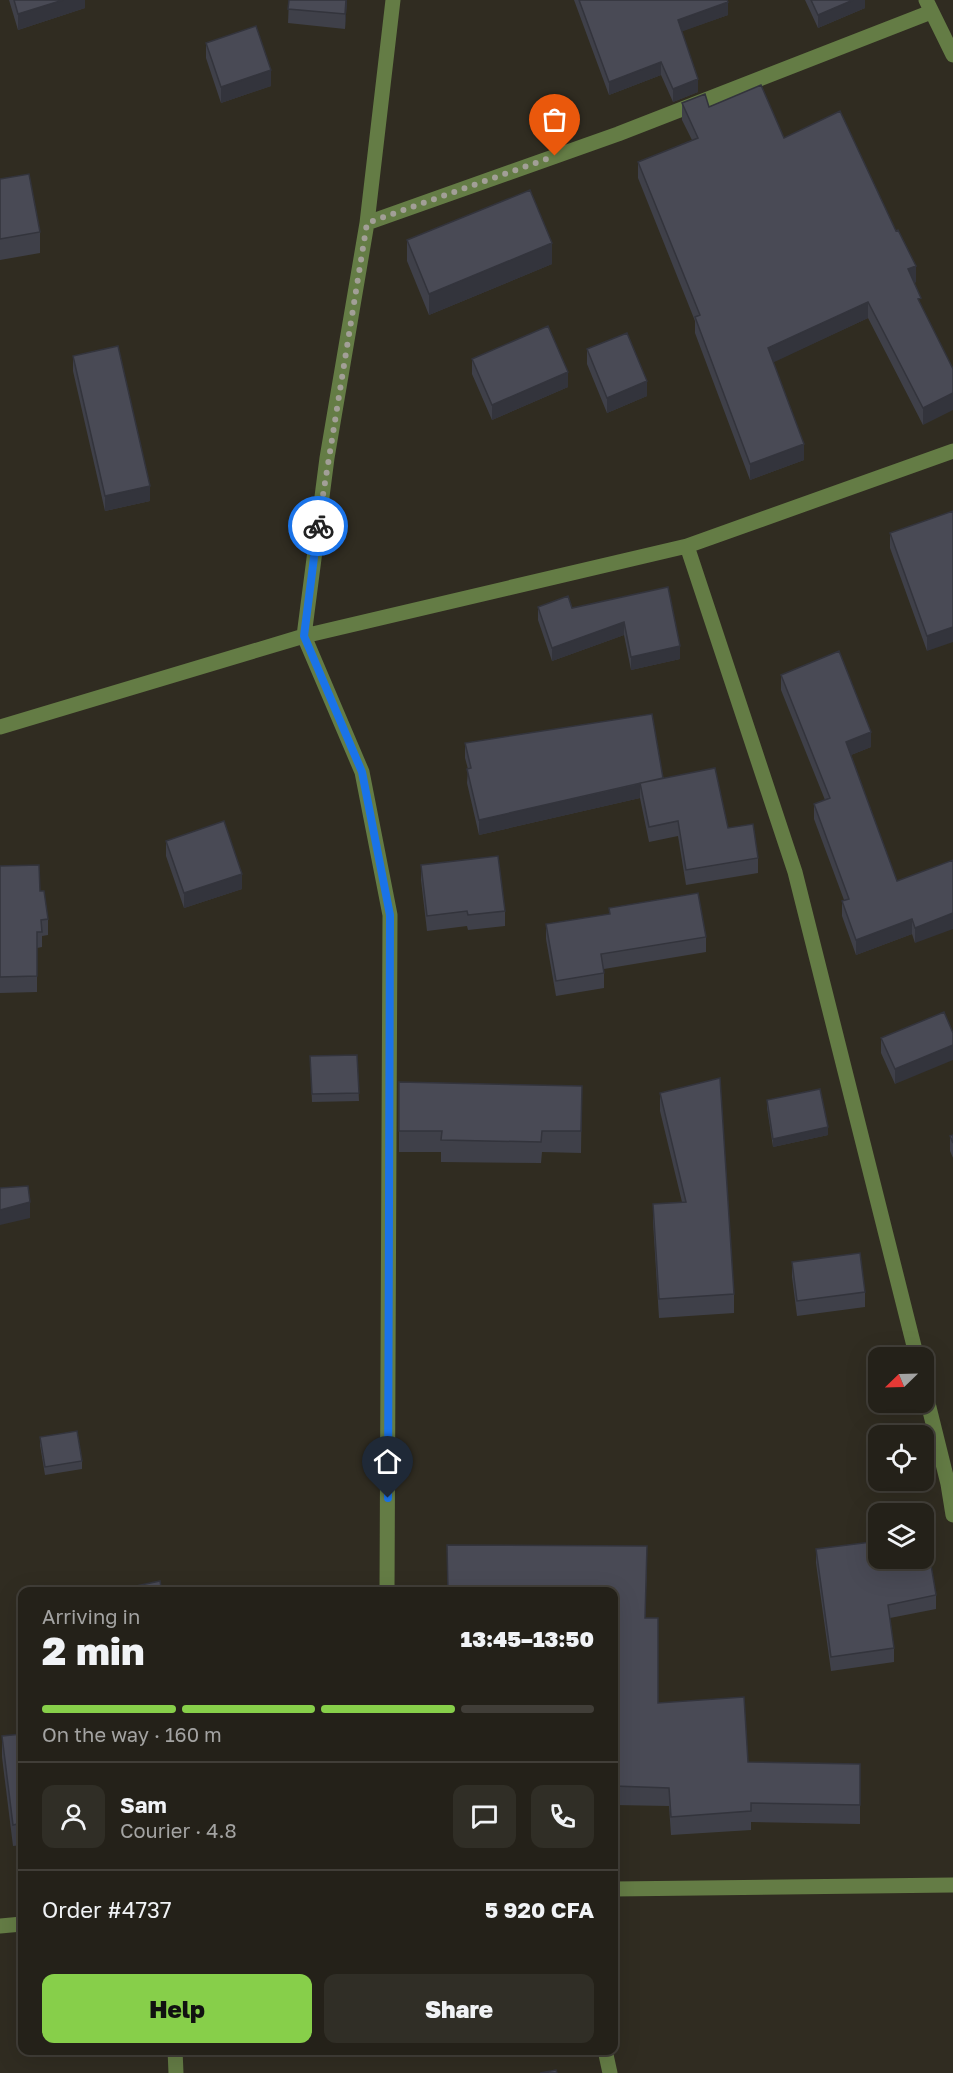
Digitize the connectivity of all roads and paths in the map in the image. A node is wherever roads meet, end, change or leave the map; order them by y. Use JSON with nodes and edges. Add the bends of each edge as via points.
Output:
{"nodes":[{"id":1,"x":393,"y":0,"type":"edge"},
{"id":2,"x":928,"y":6,"type":"edge"},
{"id":3,"x":953,"y":55,"type":"edge"},
{"id":4,"x":367,"y":223,"type":"junction"},
{"id":5,"x":953,"y":451,"type":"edge"},
{"id":6,"x":687,"y":546,"type":"junction"},
{"id":7,"x":304,"y":636,"type":"junction"},
{"id":8,"x":0,"y":727,"type":"edge"},
{"id":9,"x":914,"y":1347,"type":"edge"},
{"id":10,"x":931,"y":1413,"type":"edge"},
{"id":11,"x":951,"y":1483,"type":"edge"},
{"id":12,"x":953,"y":1515,"type":"edge"},
{"id":13,"x":387,"y":1587,"type":"edge"},
{"id":14,"x":953,"y":1885,"type":"edge"},
{"id":15,"x":618,"y":1889,"type":"edge"},
{"id":16,"x":18,"y":1924,"type":"edge"},
{"id":17,"x":0,"y":1926,"type":"edge"},
{"id":18,"x":175,"y":2055,"type":"edge"},
{"id":19,"x":606,"y":2055,"type":"edge"},
{"id":20,"x":176,"y":2073,"type":"edge"},
{"id":21,"x":610,"y":2073,"type":"edge"}],
"edges":[{"from":1,"to":4,"type":"street"},
{"from":2,"to":3,"type":"street"},
{"from":2,"to":4,"type":"street","via":[[618,134]]},
{"from":4,"to":7,"type":"street","via":[[327,458]]},
{"from":5,"to":6,"type":"street"},
{"from":6,"to":7,"type":"street"},
{"from":6,"to":9,"type":"street","via":[[795,872]]},
{"from":7,"to":8,"type":"street"},
{"from":7,"to":13,"type":"street","via":[[362,772],[390,915]]},
{"from":10,"to":11,"type":"street"},
{"from":11,"to":12,"type":"street"},
{"from":14,"to":15,"type":"street"},
{"from":16,"to":17,"type":"street"},
{"from":18,"to":20,"type":"street"},
{"from":19,"to":21,"type":"street"}]}
